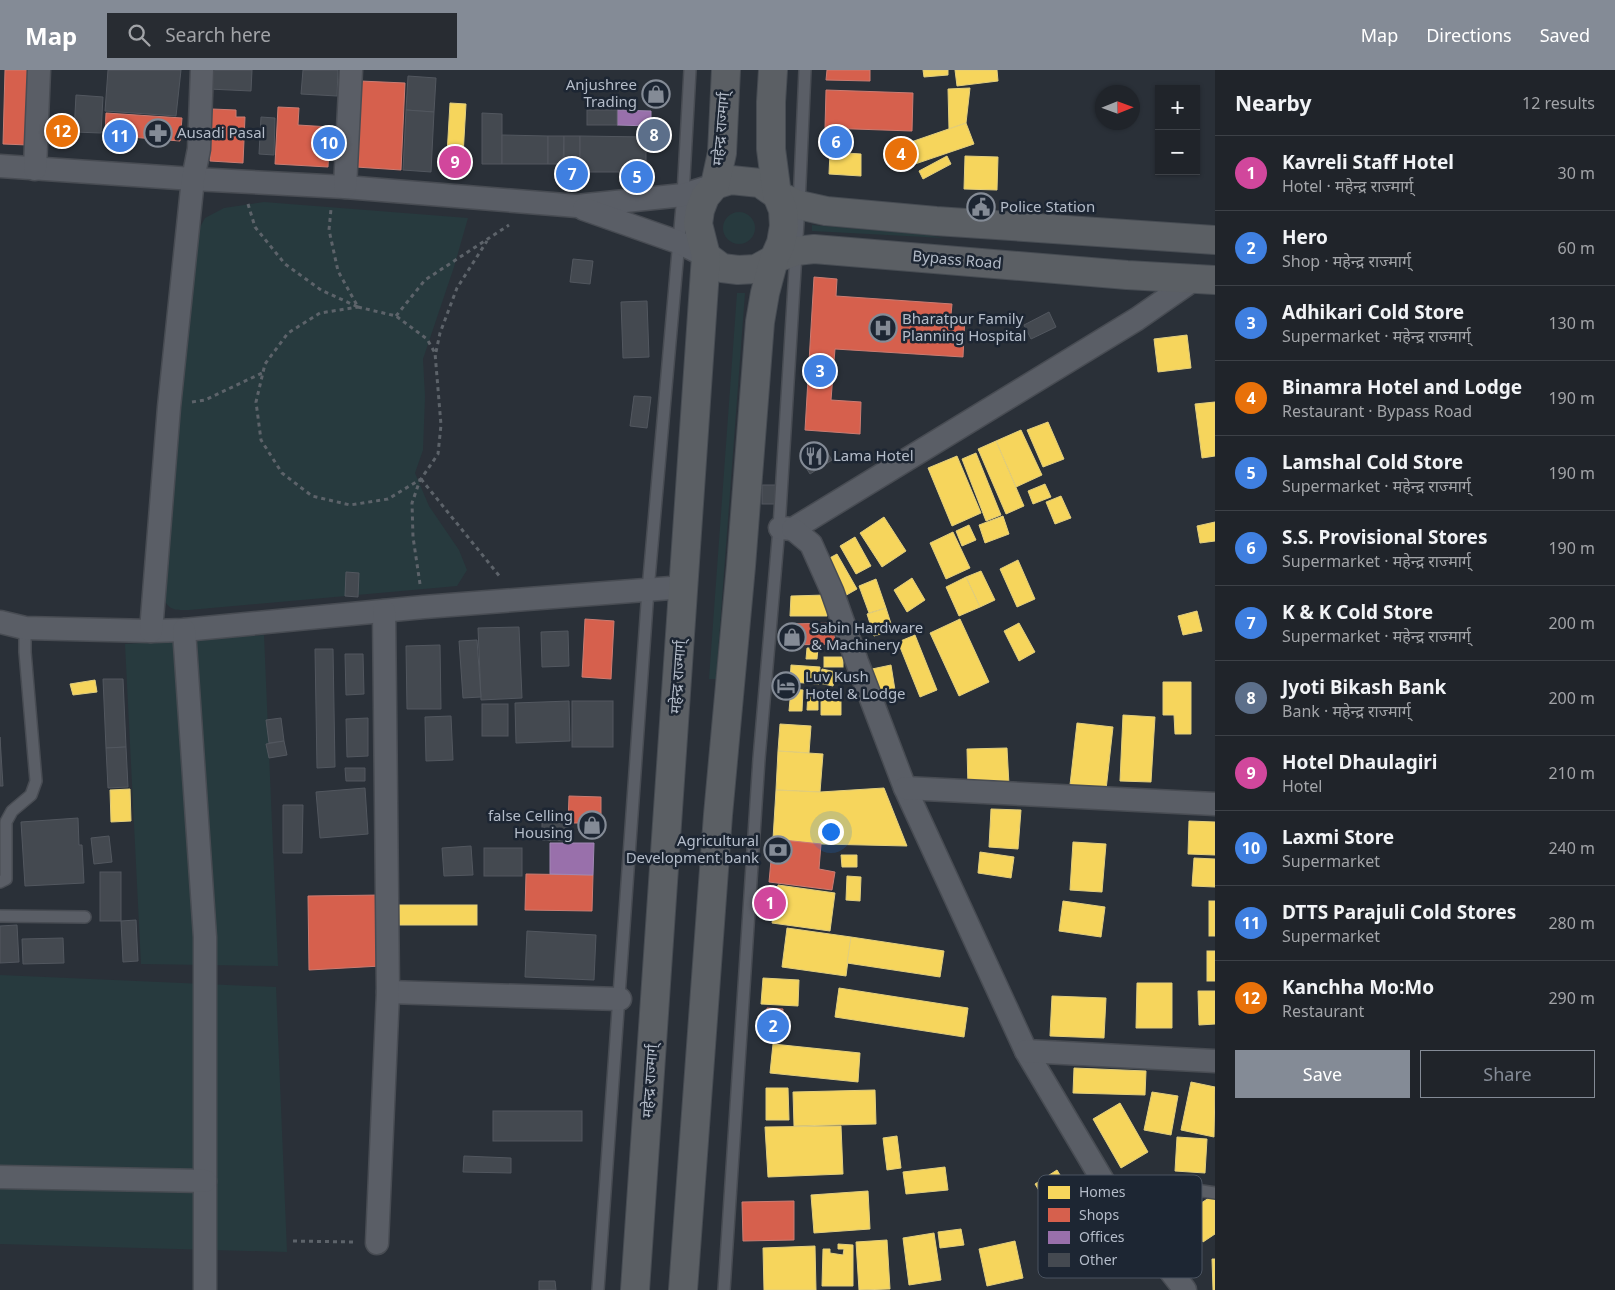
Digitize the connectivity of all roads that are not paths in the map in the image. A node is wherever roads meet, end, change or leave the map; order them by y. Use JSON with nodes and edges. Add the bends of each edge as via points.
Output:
{"nodes":[{"id":1,"x":39,"y":70,"type":"edge"},
{"id":2,"x":202,"y":70,"type":"edge"},
{"id":3,"x":351,"y":70,"type":"edge"},
{"id":4,"x":690,"y":70,"type":"edge"},
{"id":5,"x":726,"y":70,"type":"edge"},
{"id":6,"x":773,"y":70,"type":"edge"},
{"id":7,"x":805,"y":70,"type":"edge"},
{"id":8,"x":0,"y":166,"type":"edge"},
{"id":9,"x":35,"y":169,"type":"junction"},
{"id":10,"x":193,"y":179,"type":"junction"},
{"id":11,"x":715,"y":185,"type":"junction"},
{"id":12,"x":339,"y":186,"type":"junction"},
{"id":13,"x":683,"y":195,"type":"junction"},
{"id":14,"x":788,"y":200,"type":"junction"},
{"id":15,"x":576,"y":206,"type":"junction"},
{"id":16,"x":1130,"y":234,"type":"junction"},
{"id":17,"x":1215,"y":240,"type":"edge"},
{"id":18,"x":678,"y":242,"type":"junction"},
{"id":19,"x":785,"y":255,"type":"junction"},
{"id":20,"x":706,"y":256,"type":"junction"},
{"id":21,"x":1127,"y":275,"type":"junction"},
{"id":22,"x":1205,"y":279,"type":"edge"},
{"id":23,"x":786,"y":528,"type":"junction"},
{"id":24,"x":684,"y":587,"type":"junction"},
{"id":25,"x":648,"y":590,"type":"junction"},
{"id":26,"x":384,"y":611,"type":"junction"},
{"id":27,"x":0,"y":622,"type":"edge"},
{"id":28,"x":25,"y":628,"type":"junction"},
{"id":29,"x":184,"y":630,"type":"junction"},
{"id":30,"x":151,"y":631,"type":"junction"},
{"id":31,"x":905,"y":788,"type":"junction"},
{"id":32,"x":1215,"y":804,"type":"edge"},
{"id":33,"x":0,"y":882,"type":"edge"},
{"id":34,"x":0,"y":916,"type":"edge"},
{"id":35,"x":85,"y":917,"type":"dead end"},
{"id":36,"x":388,"y":992,"type":"junction"},
{"id":37,"x":620,"y":1000,"type":"junction"},
{"id":38,"x":1026,"y":1051,"type":"junction"},
{"id":39,"x":1215,"y":1061,"type":"edge"},
{"id":40,"x":1100,"y":1175,"type":"edge"},
{"id":41,"x":0,"y":1177,"type":"edge"},
{"id":42,"x":205,"y":1181,"type":"junction"},
{"id":43,"x":1202,"y":1190,"type":"edge"},
{"id":44,"x":1215,"y":1193,"type":"edge"},
{"id":45,"x":377,"y":1243,"type":"road end"},
{"id":46,"x":1176,"y":1278,"type":"edge"},
{"id":47,"x":205,"y":1290,"type":"edge"},
{"id":48,"x":598,"y":1290,"type":"edge"},
{"id":49,"x":635,"y":1290,"type":"edge"},
{"id":50,"x":683,"y":1290,"type":"edge"},
{"id":51,"x":724,"y":1290,"type":"edge"},
{"id":52,"x":1185,"y":1290,"type":"edge"}],
"edges":[{"from":1,"to":9,"type":"street"},
{"from":2,"to":10,"type":"street","via":[[199,149]]},
{"from":3,"to":12,"type":"street"},
{"from":4,"to":13,"type":"lane"},
{"from":5,"to":11,"type":"highway","name":"महेन्द्र राज्मार्ग्","via":[[722,154]]},
{"from":6,"to":14,"type":"highway","via":[[771,149]]},
{"from":7,"to":14,"type":"lane"},
{"from":8,"to":9,"type":"street"},
{"from":9,"to":10,"type":"street"},
{"from":10,"to":12,"type":"street"},
{"from":10,"to":30,"type":"street","via":[[169,407]]},
{"from":11,"to":13,"type":"street"},
{"from":11,"to":14,"type":"highway","via":[[731,180],[760,183]]},
{"from":11,"to":20,"type":"highway","name":"महेन्द्र राज्मार्ग्","via":[[705,197],[698,224]]},
{"from":12,"to":15,"type":"street"},
{"from":13,"to":15,"type":"street"},
{"from":13,"to":18,"type":"lane"},
{"from":14,"to":16,"type":"highway","via":[[826,211]]},
{"from":14,"to":19,"type":"highway","via":[[783,210],[781,242]]},
{"from":15,"to":18,"type":"street"},
{"from":16,"to":17,"type":"highway"},
{"from":16,"to":21,"type":"highway"},
{"from":18,"to":20,"type":"street"},
{"from":18,"to":25,"type":"lane"},
{"from":19,"to":20,"type":"highway","name":"Bypass Road","via":[[756,270],[722,268]]},
{"from":19,"to":21,"type":"highway","name":"Bypass Road","via":[[814,249],[838,250]]},
{"from":19,"to":23,"type":"lane"},
{"from":19,"to":50,"type":"highway","via":[[765,293],[757,355],[718,815]]},
{"from":20,"to":24,"type":"highway","name":"महेन्द्र राज्मार्ग्"},
{"from":21,"to":22,"type":"highway","name":"Bypass Road"},
{"from":22,"to":23,"type":"street"},
{"from":23,"to":31,"type":"street","via":[[811,544],[832,591]]},
{"from":23,"to":51,"type":"lane","via":[[758,768]]},
{"from":24,"to":25,"type":"street"},
{"from":24,"to":49,"type":"highway","name":"महेन्द्र राज्मार्ग्"},
{"from":25,"to":26,"type":"street"},
{"from":25,"to":37,"type":"lane"},
{"from":26,"to":29,"type":"street"},
{"from":26,"to":36,"type":"street"},
{"from":27,"to":28,"type":"street"},
{"from":28,"to":30,"type":"street"},
{"from":28,"to":33,"type":"lane","via":[[36,781],[31,794],[12,811],[6,822],[6,879]]},
{"from":29,"to":30,"type":"street"},
{"from":29,"to":42,"type":"street","via":[[206,938]]},
{"from":31,"to":32,"type":"street"},
{"from":31,"to":38,"type":"street"},
{"from":34,"to":35,"type":"lane"},
{"from":36,"to":37,"type":"street"},
{"from":36,"to":45,"type":"street"},
{"from":37,"to":48,"type":"lane"},
{"from":38,"to":39,"type":"street"},
{"from":38,"to":40,"type":"street"},
{"from":41,"to":42,"type":"street"},
{"from":42,"to":47,"type":"street"},
{"from":43,"to":44,"type":"lane"},
{"from":46,"to":52,"type":"street"}]}
